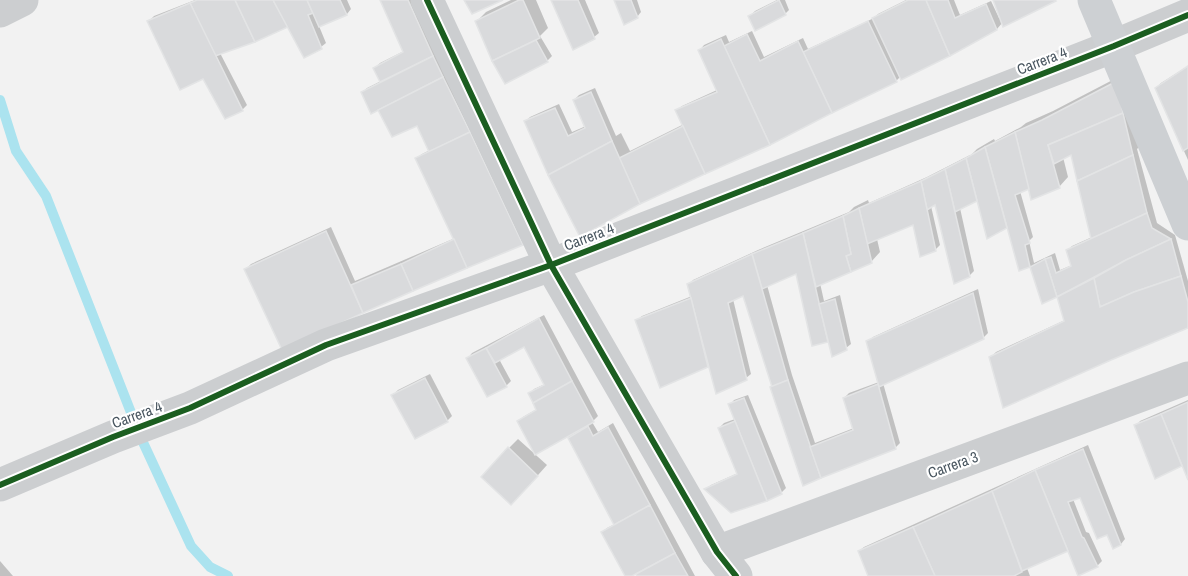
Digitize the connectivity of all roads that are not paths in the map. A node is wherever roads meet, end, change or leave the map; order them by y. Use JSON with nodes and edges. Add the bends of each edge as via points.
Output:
{"nodes":[{"id":1,"x":22,"y":0,"type":"edge"},
{"id":2,"x":427,"y":0,"type":"edge"},
{"id":3,"x":1094,"y":0,"type":"edge"},
{"id":4,"x":0,"y":11,"type":"edge"},
{"id":5,"x":1188,"y":15,"type":"edge"},
{"id":6,"x":1114,"y":45,"type":"junction"},
{"id":7,"x":1188,"y":224,"type":"edge"},
{"id":8,"x":551,"y":265,"type":"junction"},
{"id":9,"x":1188,"y":378,"type":"edge"},
{"id":10,"x":0,"y":485,"type":"edge"},
{"id":11,"x":726,"y":564,"type":"edge"}],
"edges":[{"from":1,"to":4,"type":"street"},
{"from":2,"to":8,"type":"street"},
{"from":3,"to":6,"type":"main road"},
{"from":5,"to":6,"type":"street","name":"Carrera 4"},
{"from":6,"to":7,"type":"main road"},
{"from":6,"to":8,"type":"street","name":"Carrera 4"},
{"from":8,"to":10,"type":"street","name":"Carrera 4","via":[[326,345],[190,408]]},
{"from":8,"to":11,"type":"street"},
{"from":9,"to":11,"type":"street","name":"Carrera 3"}]}
